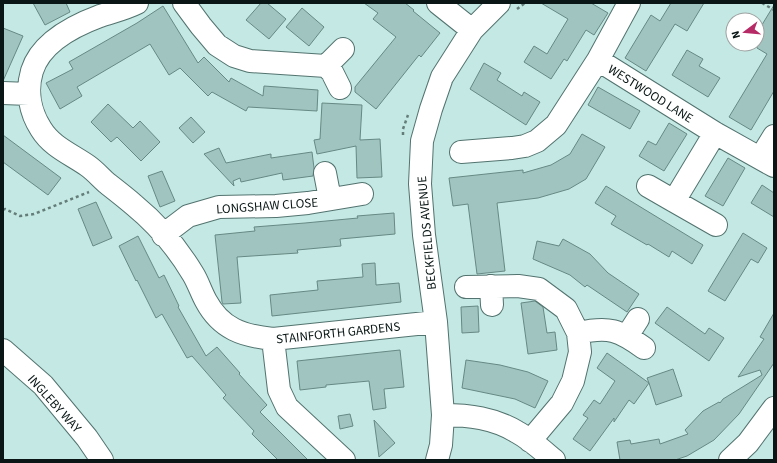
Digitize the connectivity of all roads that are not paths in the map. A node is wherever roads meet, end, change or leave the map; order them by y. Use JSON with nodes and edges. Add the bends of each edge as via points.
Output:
{"nodes":[{"id":1,"x":137,"y":3,"type":"edge"},
{"id":2,"x":184,"y":3,"type":"edge"},
{"id":3,"x":438,"y":3,"type":"edge"},
{"id":4,"x":629,"y":3,"type":"edge"},
{"id":5,"x":507,"y":7,"type":"edge"},
{"id":6,"x":96,"y":10,"type":"edge"},
{"id":7,"x":472,"y":30,"type":"junction"},
{"id":8,"x":343,"y":49,"type":"dead end"},
{"id":9,"x":598,"y":60,"type":"junction"},
{"id":10,"x":326,"y":66,"type":"junction"},
{"id":11,"x":340,"y":88,"type":"dead end"},
{"id":12,"x":3,"y":93,"type":"edge"},
{"id":13,"x":29,"y":94,"type":"junction"},
{"id":14,"x":715,"y":133,"type":"junction"},
{"id":15,"x":774,"y":136,"type":"edge"},
{"id":16,"x":461,"y":152,"type":"dead end"},
{"id":17,"x":767,"y":161,"type":"edge"},
{"id":18,"x":325,"y":173,"type":"dead end"},
{"id":19,"x":648,"y":186,"type":"dead end"},
{"id":20,"x":362,"y":194,"type":"dead end"},
{"id":21,"x":330,"y":199,"type":"junction"},
{"id":22,"x":674,"y":201,"type":"junction"},
{"id":23,"x":716,"y":225,"type":"dead end"},
{"id":24,"x":163,"y":234,"type":"junction"},
{"id":25,"x":466,"y":287,"type":"dead end"},
{"id":26,"x":436,"y":322,"type":"junction"},
{"id":27,"x":578,"y":333,"type":"junction"},
{"id":28,"x":636,"y":334,"type":"dead end"},
{"id":29,"x":273,"y":339,"type":"junction"},
{"id":30,"x":3,"y":350,"type":"edge"},
{"id":31,"x":774,"y":408,"type":"edge"},
{"id":32,"x":443,"y":415,"type":"junction"},
{"id":33,"x":530,"y":441,"type":"junction"},
{"id":34,"x":102,"y":460,"type":"edge"},
{"id":35,"x":344,"y":460,"type":"edge"},
{"id":36,"x":437,"y":460,"type":"edge"},
{"id":37,"x":554,"y":460,"type":"edge"},
{"id":38,"x":730,"y":460,"type":"edge"}],
"edges":[{"from":1,"to":6,"type":"street","name":"STAINFORTH GARDENS","via":[[119,11]]},
{"from":2,"to":10,"type":"street","via":[[217,45],[234,56],[250,61]]},
{"from":3,"to":7,"type":"street"},
{"from":4,"to":9,"type":"street"},
{"from":5,"to":7,"type":"street","name":"BECKFIELDS AVENUE"},
{"from":6,"to":13,"type":"street","name":"STAINFORTH GARDENS","via":[[51,42],[44,50],[35,62]]},
{"from":7,"to":26,"type":"street","name":"BECKFIELDS AVENUE","via":[[442,77],[422,142],[420,184]]},
{"from":8,"to":10,"type":"street"},
{"from":9,"to":14,"type":"street","name":"WESTWOOD LANE"},
{"from":9,"to":16,"type":"street","name":"WESTWOOD LANE","via":[[556,125],[537,142],[524,146],[488,141]]},
{"from":10,"to":11,"type":"street"},
{"from":12,"to":13,"type":"street"},
{"from":13,"to":24,"type":"street","name":"STAINFORTH GARDENS","via":[[32,112],[53,144],[89,167]]},
{"from":14,"to":17,"type":"street","name":"WESTWOOD LANE"},
{"from":14,"to":22,"type":"street"},
{"from":15,"to":17,"type":"street"},
{"from":18,"to":21,"type":"street","name":"LONGSHAW CLOSE"},
{"from":19,"to":22,"type":"street"},
{"from":20,"to":21,"type":"street","name":"LONGSHAW CLOSE"},
{"from":21,"to":24,"type":"street","name":"LONGSHAW CLOSE","via":[[276,206],[219,206],[188,216]]},
{"from":22,"to":23,"type":"street"},
{"from":24,"to":29,"type":"street","name":"STAINFORTH GARDENS","via":[[193,274],[218,317],[242,334]]},
{"from":25,"to":27,"type":"street","via":[[491,296],[518,286],[539,289],[566,309]]},
{"from":26,"to":29,"type":"street","name":"STAINFORTH GARDENS"},
{"from":26,"to":32,"type":"street","name":"BECKFIELDS AVENUE"},
{"from":27,"to":28,"type":"street","via":[[609,329]]},
{"from":27,"to":33,"type":"street","via":[[580,352],[573,381],[562,403]]},
{"from":29,"to":35,"type":"street","via":[[279,390],[287,407]]},
{"from":30,"to":34,"type":"street","name":"INGLEBY WAY","via":[[43,385]]},
{"from":31,"to":38,"type":"street","via":[[748,443]]},
{"from":32,"to":33,"type":"street","via":[[479,417],[496,422],[517,431]]},
{"from":32,"to":36,"type":"street","name":"BECKFIELDS AVENUE"},
{"from":33,"to":37,"type":"street"}]}
